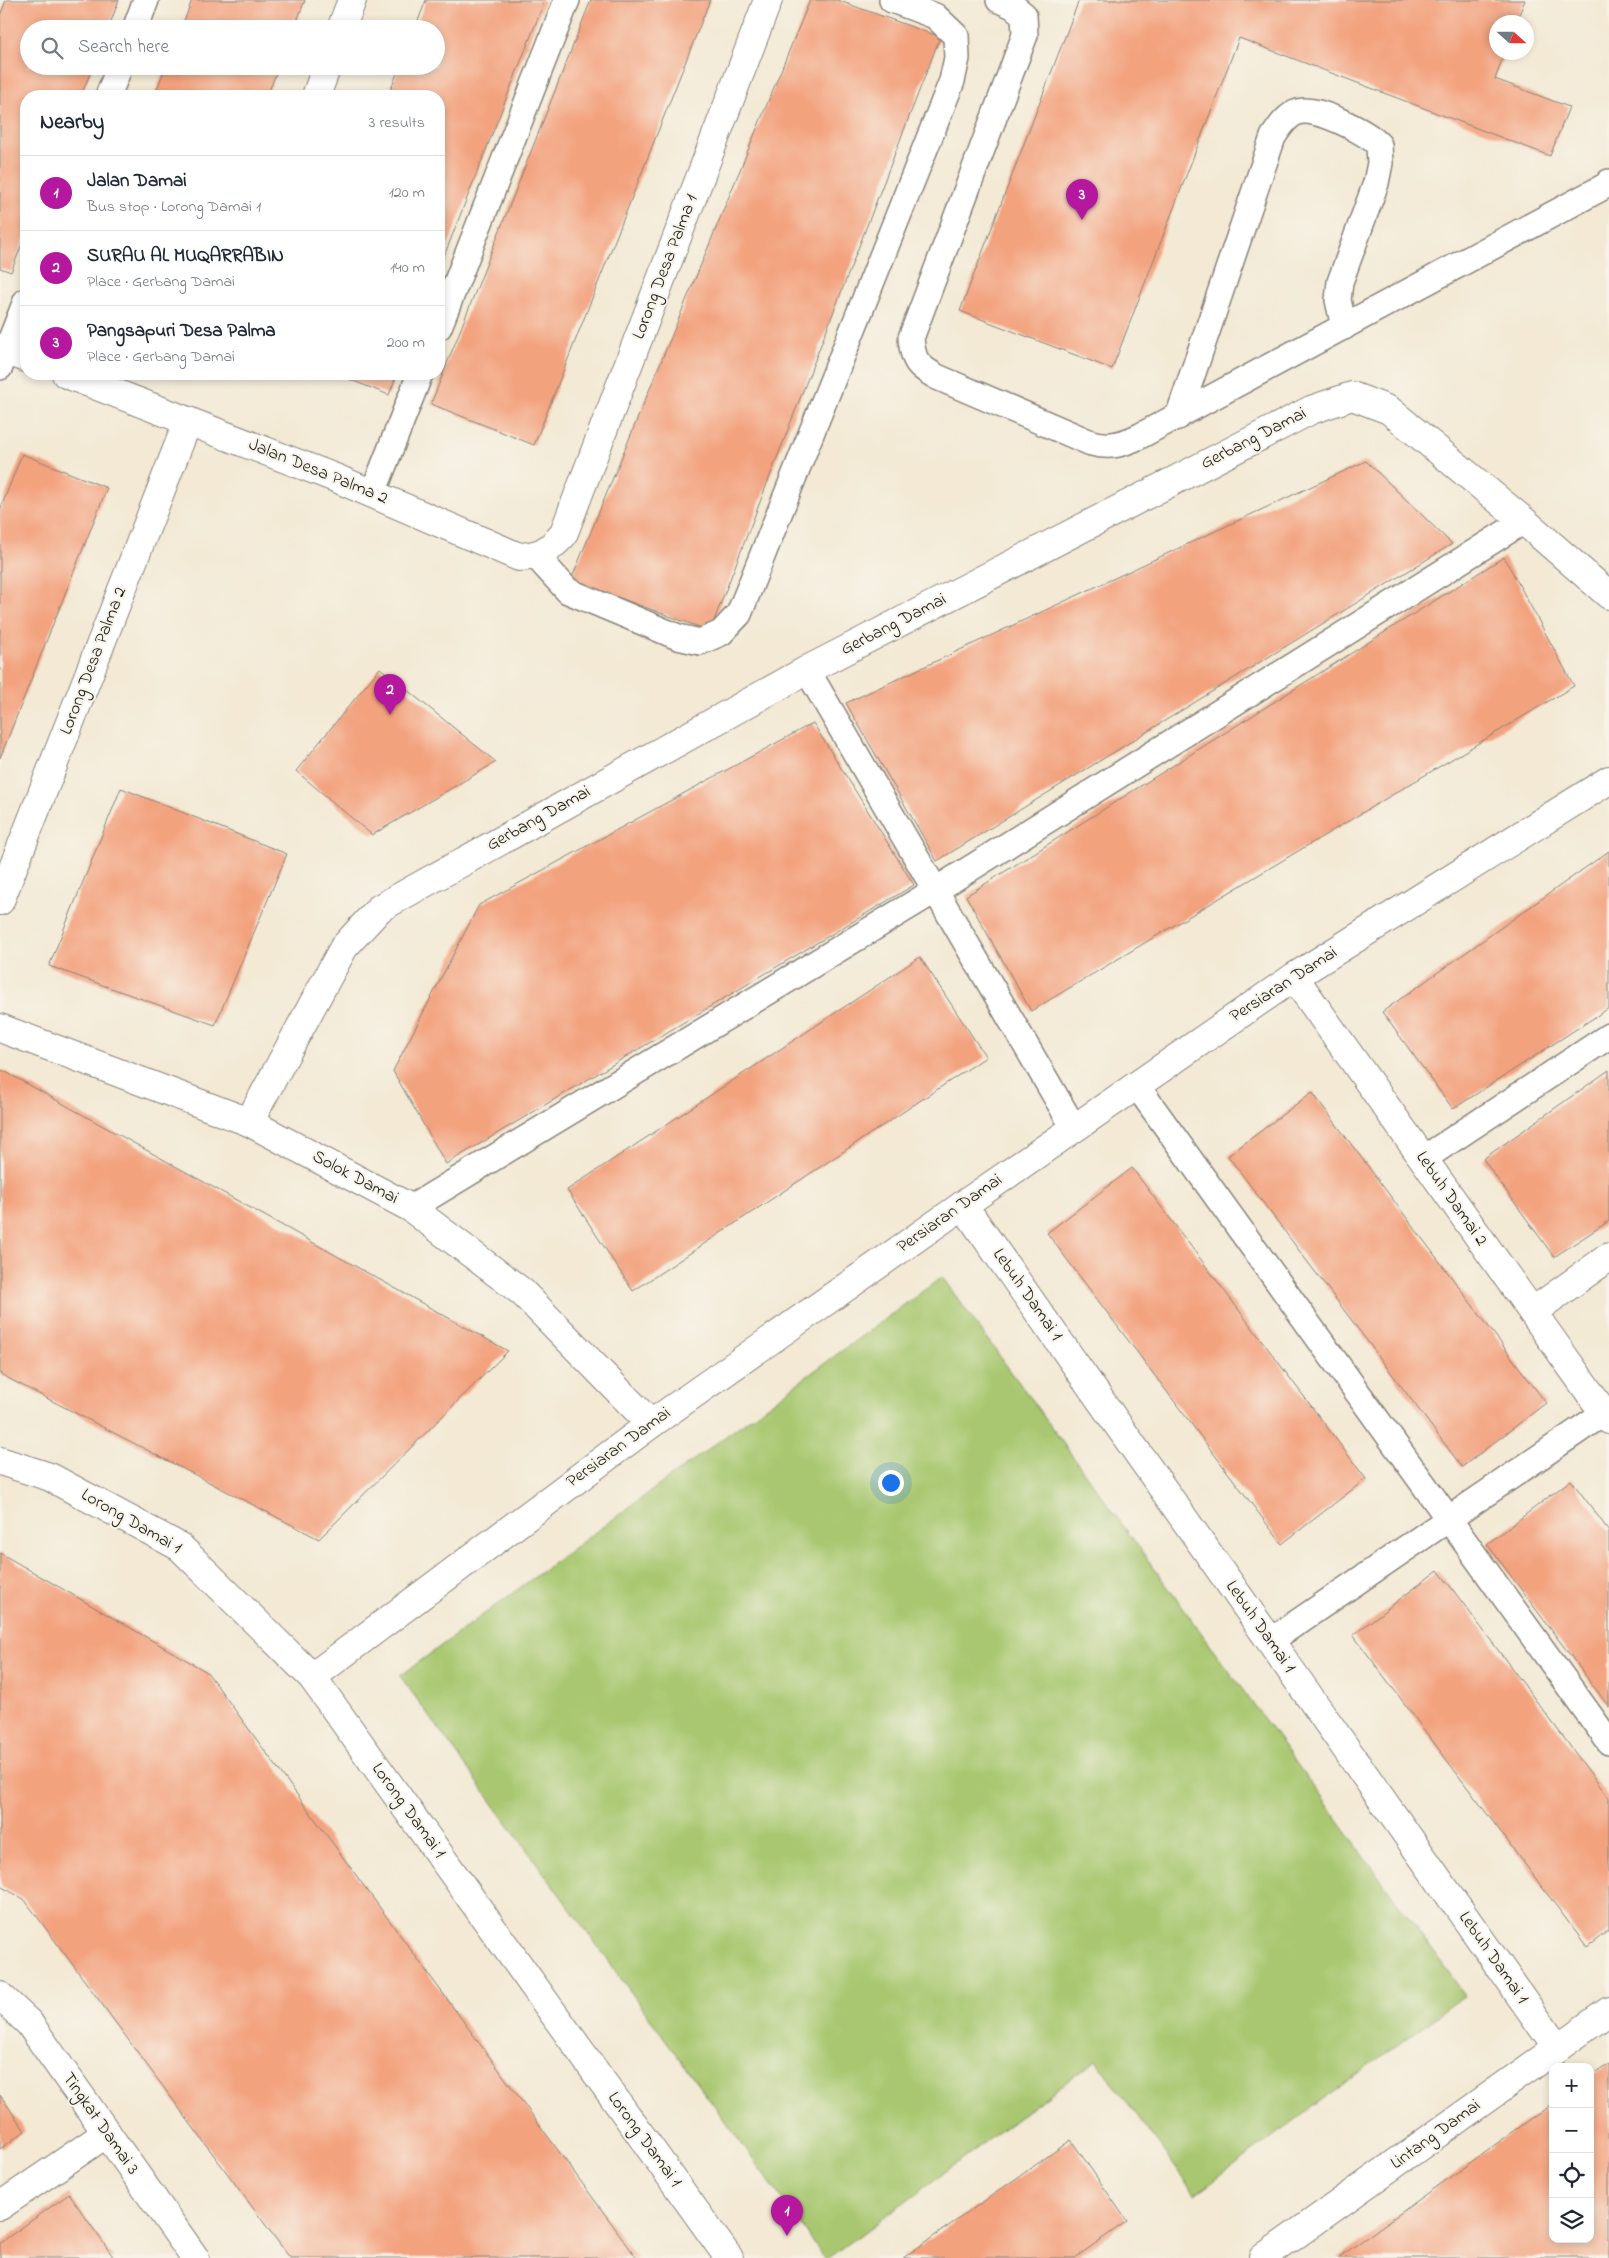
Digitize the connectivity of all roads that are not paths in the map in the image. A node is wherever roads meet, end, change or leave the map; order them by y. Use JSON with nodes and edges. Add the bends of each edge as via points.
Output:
{"nodes":[{"id":1,"x":146,"y":0,"type":"edge"},
{"id":2,"x":352,"y":0,"type":"edge"},
{"id":3,"x":567,"y":0,"type":"edge"},
{"id":4,"x":768,"y":0,"type":"edge"},
{"id":5,"x":892,"y":0,"type":"edge"},
{"id":6,"x":999,"y":0,"type":"edge"},
{"id":7,"x":138,"y":20,"type":"edge"},
{"id":8,"x":344,"y":20,"type":"edge"},
{"id":9,"x":116,"y":75,"type":"edge"},
{"id":10,"x":324,"y":75,"type":"edge"},
{"id":11,"x":110,"y":90,"type":"edge"},
{"id":12,"x":318,"y":90,"type":"edge"},
{"id":13,"x":1609,"y":182,"type":"edge"},
{"id":14,"x":445,"y":312,"type":"edge"},
{"id":15,"x":20,"y":319,"type":"edge"},
{"id":16,"x":1344,"y":327,"type":"junction"},
{"id":17,"x":8,"y":356,"type":"edge"},
{"id":18,"x":82,"y":380,"type":"edge"},
{"id":19,"x":418,"y":380,"type":"edge"},
{"id":20,"x":1178,"y":417,"type":"junction"},
{"id":21,"x":188,"y":421,"type":"junction"},
{"id":22,"x":373,"y":493,"type":"junction"},
{"id":23,"x":1524,"y":521,"type":"junction"},
{"id":24,"x":536,"y":556,"type":"junction"},
{"id":25,"x":1609,"y":595,"type":"edge"},
{"id":26,"x":807,"y":670,"type":"junction"},
{"id":27,"x":1609,"y":780,"type":"edge"},
{"id":28,"x":936,"y":890,"type":"junction"},
{"id":29,"x":0,"y":902,"type":"edge"},
{"id":30,"x":1294,"y":977,"type":"junction"},
{"id":31,"x":0,"y":1028,"type":"edge"},
{"id":32,"x":1609,"y":1036,"type":"edge"},
{"id":33,"x":1136,"y":1086,"type":"junction"},
{"id":34,"x":249,"y":1122,"type":"junction"},
{"id":35,"x":1074,"y":1128,"type":"junction"},
{"id":36,"x":1423,"y":1159,"type":"junction"},
{"id":37,"x":963,"y":1205,"type":"junction"},
{"id":38,"x":411,"y":1208,"type":"junction"},
{"id":39,"x":1609,"y":1257,"type":"edge"},
{"id":40,"x":1532,"y":1312,"type":"junction"},
{"id":41,"x":1606,"y":1416,"type":"edge"},
{"id":42,"x":651,"y":1424,"type":"junction"},
{"id":43,"x":0,"y":1461,"type":"edge"},
{"id":44,"x":1448,"y":1518,"type":"junction"},
{"id":45,"x":1270,"y":1640,"type":"junction"},
{"id":46,"x":312,"y":1677,"type":"junction"},
{"id":47,"x":1609,"y":1742,"type":"edge"},
{"id":48,"x":0,"y":1996,"type":"edge"},
{"id":49,"x":1609,"y":2011,"type":"edge"},
{"id":50,"x":1557,"y":2048,"type":"junction"},
{"id":51,"x":107,"y":2134,"type":"junction"},
{"id":52,"x":0,"y":2206,"type":"edge"},
{"id":53,"x":195,"y":2258,"type":"edge"},
{"id":54,"x":729,"y":2258,"type":"edge"},
{"id":55,"x":1263,"y":2258,"type":"edge"}],
"edges":[{"from":1,"to":7,"type":"lane"},
{"from":2,"to":8,"type":"street"},
{"from":3,"to":14,"type":"lane"},
{"from":4,"to":24,"type":"street","name":"Lorong Desa Palma 1","via":[[563,535],[552,548]]},
{"from":5,"to":24,"type":"lane","via":[[935,16],[956,36],[954,73],[739,614],[721,633],[700,642],[678,637],[568,591]]},
{"from":6,"to":20,"type":"lane","via":[[1024,15],[1025,35],[911,338],[912,354],[921,368],[937,377],[1091,443],[1122,445]]},
{"from":9,"to":11,"type":"lane"},
{"from":10,"to":12,"type":"street"},
{"from":13,"to":16,"type":"lane"},
{"from":15,"to":17,"type":"lane"},
{"from":16,"to":20,"type":"lane"},
{"from":16,"to":20,"type":"lane","via":[[1338,300],[1340,282],[1376,183],[1379,146],[1370,136],[1316,112],[1298,112],[1284,122],[1274,137]]},
{"from":18,"to":21,"type":"street","name":"Jalan Desa Palma 2"},
{"from":19,"to":22,"type":"lane"},
{"from":21,"to":22,"type":"street","name":"Jalan Desa Palma 2"},
{"from":21,"to":29,"type":"street","name":"Lorong Desa Palma 2"},
{"from":22,"to":24,"type":"street","name":"Jalan Desa Palma 2","via":[[519,557]]},
{"from":23,"to":25,"type":"street","name":"Gerbang Damai"},
{"from":23,"to":26,"type":"street","name":"Gerbang Damai","via":[[1389,410],[1352,396],[1311,410]]},
{"from":23,"to":28,"type":"lane"},
{"from":26,"to":28,"type":"lane"},
{"from":26,"to":34,"type":"street","name":"Gerbang Damai","via":[[380,908],[344,947]]},
{"from":27,"to":30,"type":"street","name":"Persiaran Damai"},
{"from":28,"to":35,"type":"lane"},
{"from":28,"to":38,"type":"lane"},
{"from":30,"to":33,"type":"street","name":"Persiaran Damai"},
{"from":30,"to":36,"type":"street","name":"Lebuh Damai 2"},
{"from":31,"to":34,"type":"street","name":"Solok Damai"},
{"from":32,"to":36,"type":"lane"},
{"from":33,"to":35,"type":"street","name":"Persiaran Damai"},
{"from":33,"to":44,"type":"lane"},
{"from":34,"to":38,"type":"street","name":"Solok Damai"},
{"from":35,"to":37,"type":"street","name":"Persiaran Damai"},
{"from":36,"to":40,"type":"street","name":"Lebuh Damai 2"},
{"from":37,"to":42,"type":"street","name":"Persiaran Damai"},
{"from":37,"to":45,"type":"street","name":"Lebuh Damai 1"},
{"from":38,"to":42,"type":"street","name":"Solok Damai","via":[[522,1292]]},
{"from":39,"to":40,"type":"street"},
{"from":40,"to":41,"type":"street","name":"Lebuh Damai 2"},
{"from":41,"to":44,"type":"lane"},
{"from":42,"to":46,"type":"street","name":"Persiaran Damai"},
{"from":43,"to":46,"type":"street","name":"Lorong Damai 1","via":[[50,1478],[180,1547]]},
{"from":44,"to":45,"type":"lane"},
{"from":44,"to":47,"type":"lane"},
{"from":45,"to":50,"type":"street","name":"Lebuh Damai 1"},
{"from":46,"to":54,"type":"street","name":"Lorong Damai 1"},
{"from":48,"to":51,"type":"street","name":"Tingkat Damai 3","via":[[29,2024]]},
{"from":49,"to":50,"type":"street","name":"Lintang Damai"},
{"from":50,"to":55,"type":"street","name":"Lintang Damai"},
{"from":51,"to":52,"type":"street"},
{"from":51,"to":53,"type":"street","name":"Tingkat Damai 3"}]}
